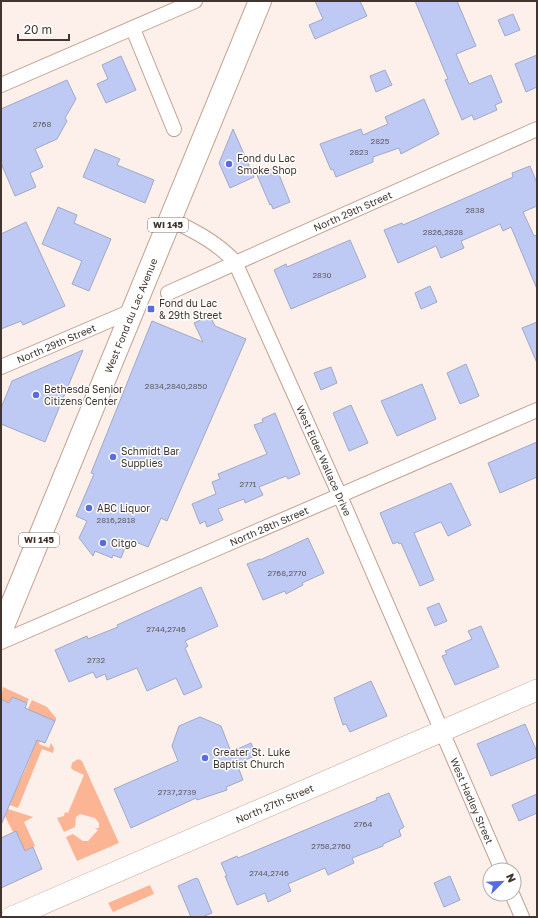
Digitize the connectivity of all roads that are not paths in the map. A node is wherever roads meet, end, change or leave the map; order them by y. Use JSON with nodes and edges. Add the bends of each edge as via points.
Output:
{"nodes":[{"id":1,"x":195,"y":1,"type":"edge"},
{"id":2,"x":260,"y":1,"type":"edge"},
{"id":3,"x":133,"y":29,"type":"junction"},
{"id":4,"x":1,"y":85,"type":"edge"},
{"id":5,"x":174,"y":129,"type":"dead end"},
{"id":6,"x":537,"y":129,"type":"edge"},
{"id":7,"x":170,"y":219,"type":"junction"},
{"id":8,"x":235,"y":262,"type":"junction"},
{"id":9,"x":168,"y":292,"type":"dead end"},
{"id":10,"x":134,"y":310,"type":"junction"},
{"id":11,"x":1,"y":368,"type":"edge"},
{"id":12,"x":537,"y":410,"type":"edge"},
{"id":13,"x":340,"y":496,"type":"junction"},
{"id":14,"x":1,"y":631,"type":"edge"},
{"id":15,"x":1,"y":642,"type":"edge"},
{"id":16,"x":537,"y":690,"type":"edge"},
{"id":17,"x":443,"y":731,"type":"junction"},
{"id":18,"x":499,"y":862,"type":"edge"},
{"id":19,"x":515,"y":902,"type":"edge"},
{"id":20,"x":12,"y":917,"type":"edge"},
{"id":21,"x":522,"y":917,"type":"edge"}],
"edges":[{"from":1,"to":3,"type":"street"},
{"from":2,"to":7,"type":"main road","name":"West Fond du Lac Avenue","number":"WI 145"},
{"from":3,"to":4,"type":"street"},
{"from":3,"to":5,"type":"street"},
{"from":6,"to":8,"type":"street","name":"North 29th Street"},
{"from":7,"to":8,"type":"street","name":"West Elder Wallace Drive","via":[[223,249]]},
{"from":7,"to":10,"type":"main road","name":"West Fond du Lac Avenue","number":"WI 145"},
{"from":8,"to":9,"type":"street","name":"North 29th Street"},
{"from":8,"to":13,"type":"street","name":"West Elder Wallace Drive"},
{"from":10,"to":11,"type":"street","name":"North 29th Street"},
{"from":10,"to":14,"type":"main road","name":"West Fond du Lac Avenue","number":"WI 145"},
{"from":12,"to":13,"type":"street","name":"North 28th Street"},
{"from":13,"to":15,"type":"street","name":"North 28th Street"},
{"from":13,"to":17,"type":"street","name":"West Elder Wallace Drive"},
{"from":16,"to":17,"type":"main road","name":"North 27th Street"},
{"from":17,"to":18,"type":"street","name":"West Hadley Street"},
{"from":17,"to":20,"type":"main road","name":"North 27th Street"},
{"from":19,"to":21,"type":"street"}]}
